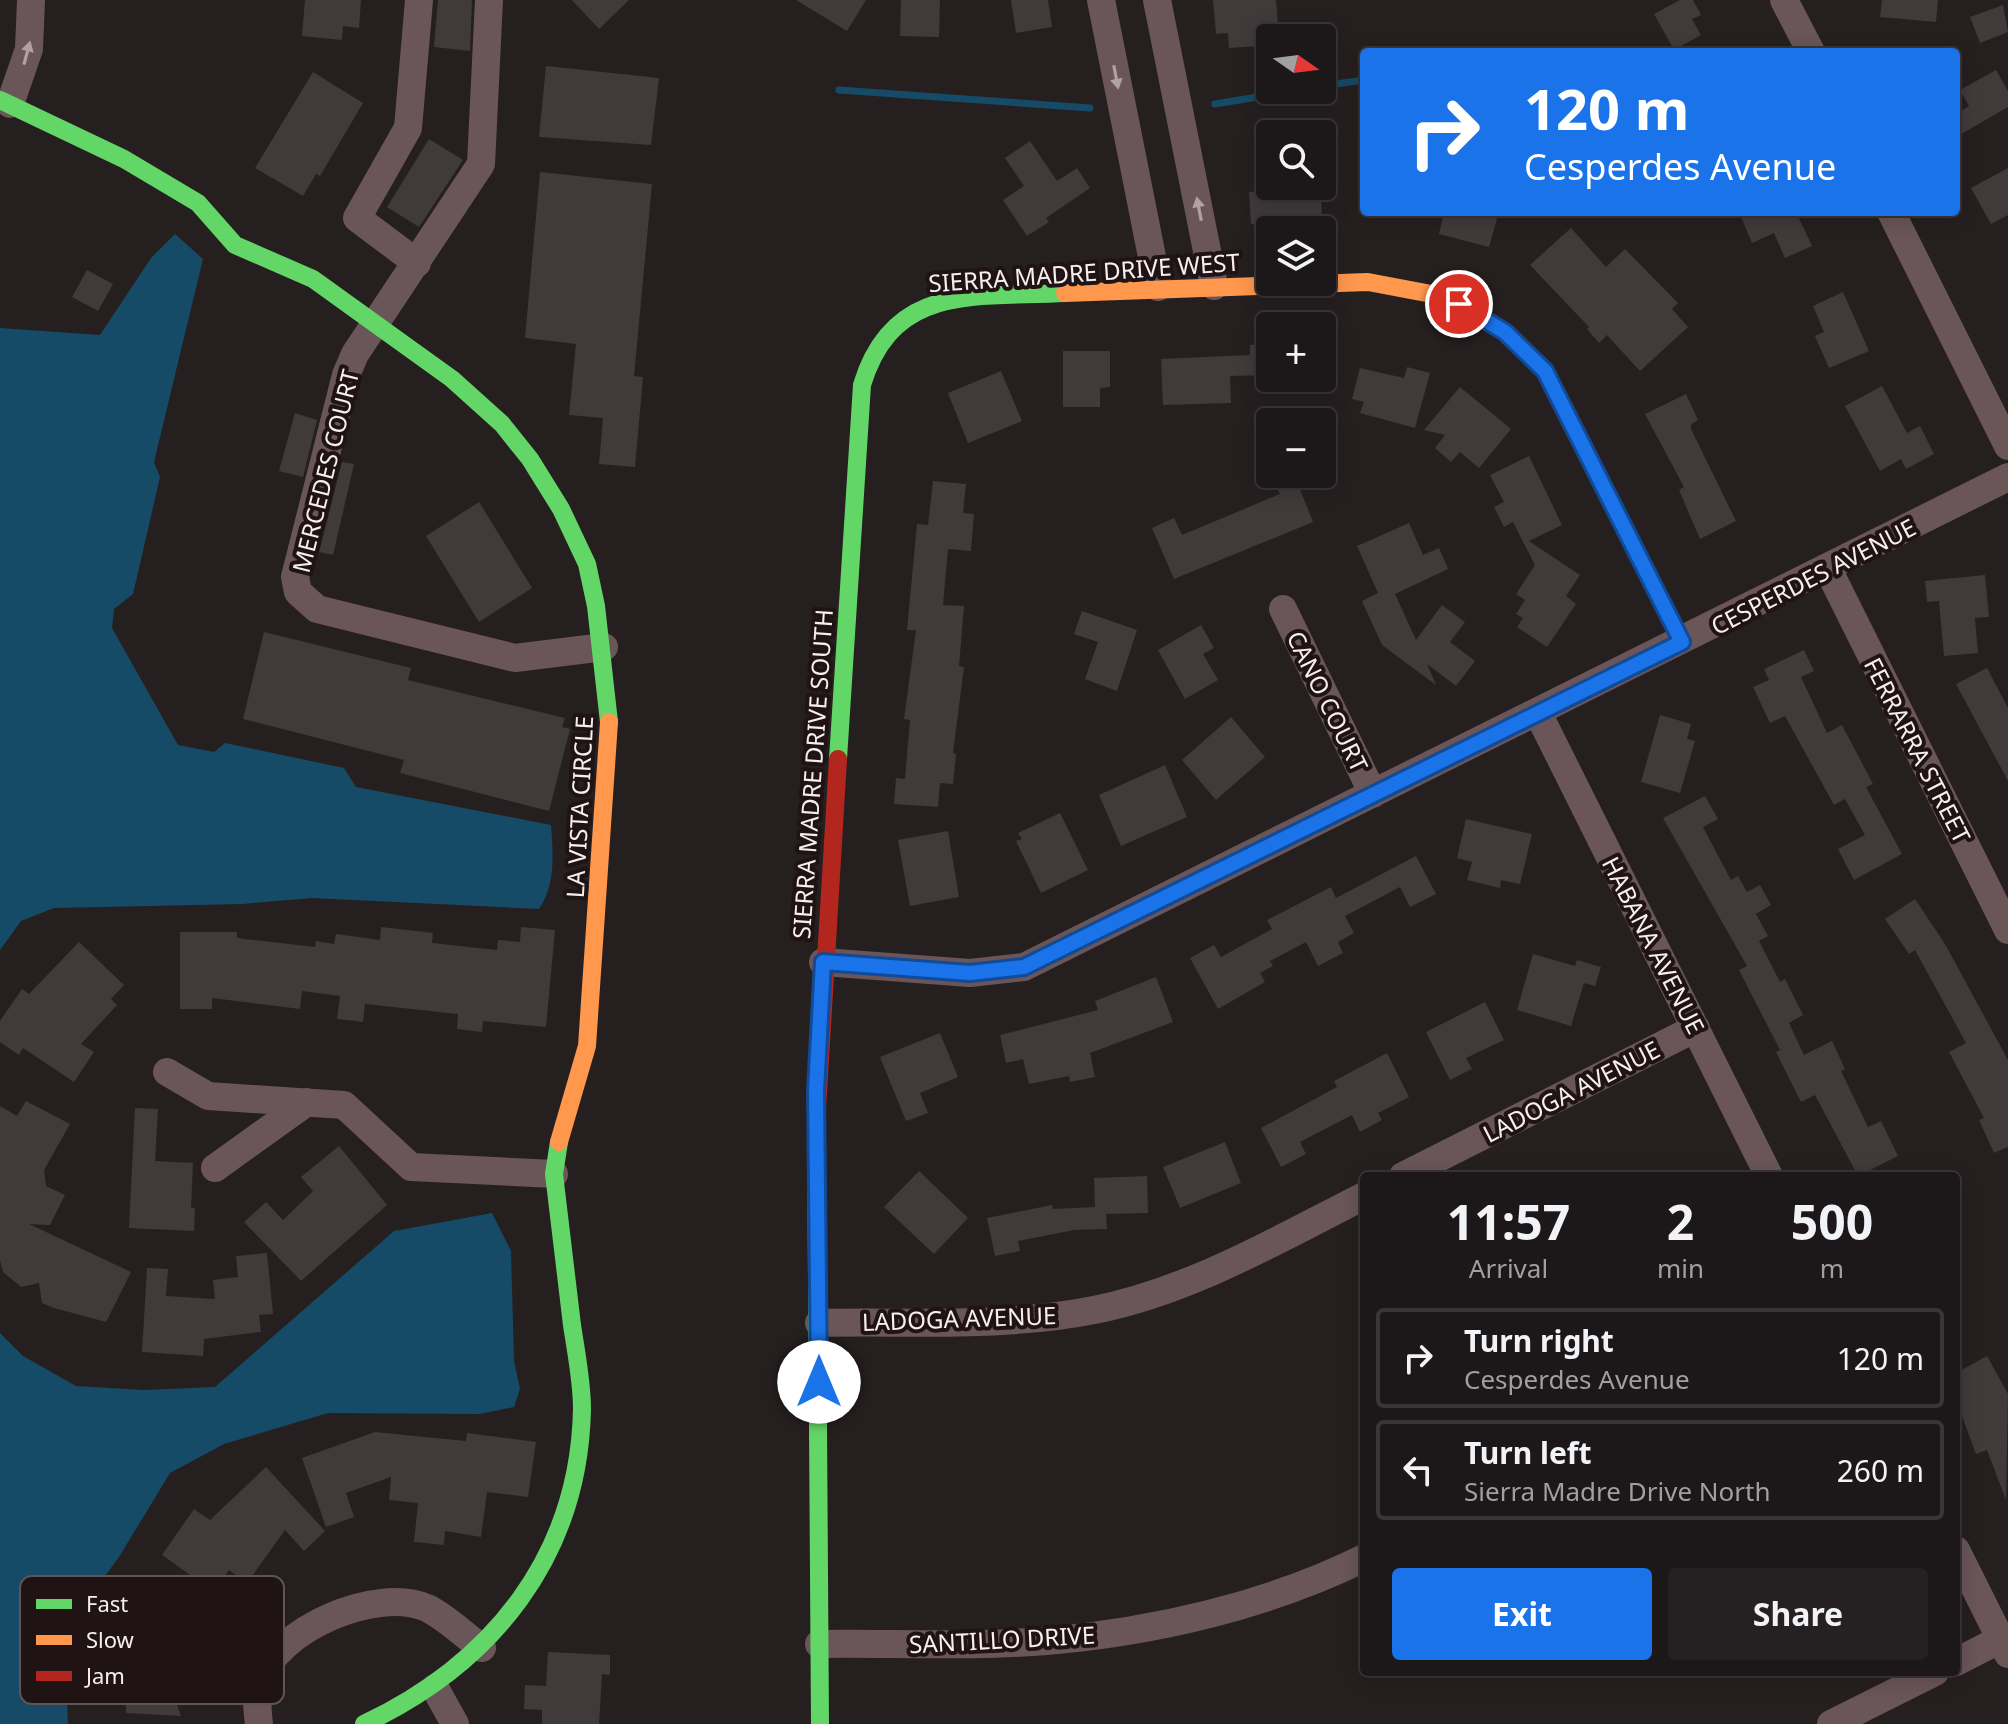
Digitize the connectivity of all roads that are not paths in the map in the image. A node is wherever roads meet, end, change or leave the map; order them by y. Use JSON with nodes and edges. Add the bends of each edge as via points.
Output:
{"nodes":[{"id":1,"x":31,"y":0,"type":"edge"},
{"id":2,"x":419,"y":0,"type":"edge"},
{"id":3,"x":489,"y":0,"type":"edge"},
{"id":4,"x":1101,"y":0,"type":"edge"},
{"id":5,"x":1157,"y":0,"type":"edge"},
{"id":6,"x":1784,"y":0,"type":"edge"},
{"id":7,"x":1809,"y":48,"type":"edge"},
{"id":8,"x":5,"y":102,"type":"edge"},
{"id":9,"x":1893,"y":216,"type":"edge"},
{"id":10,"x":417,"y":263,"type":"junction"},
{"id":11,"x":1214,"y":286,"type":"junction"},
{"id":12,"x":1158,"y":287,"type":"junction"},
{"id":13,"x":899,"y":319,"type":"joint"},
{"id":14,"x":373,"y":325,"type":"junction"},
{"id":15,"x":2008,"y":446,"type":"edge"},
{"id":16,"x":2008,"y":477,"type":"edge"},
{"id":17,"x":1828,"y":569,"type":"junction"},
{"id":18,"x":1283,"y":609,"type":"dead end"},
{"id":19,"x":1682,"y":642,"type":"junction"},
{"id":20,"x":604,"y":647,"type":"junction"},
{"id":21,"x":1538,"y":713,"type":"junction"},
{"id":22,"x":1373,"y":794,"type":"junction"},
{"id":23,"x":2008,"y":930,"type":"edge"},
{"id":24,"x":823,"y":962,"type":"junction"},
{"id":25,"x":1696,"y":1028,"type":"junction"},
{"id":26,"x":167,"y":1072,"type":"dead end"},
{"id":27,"x":307,"y":1102,"type":"junction"},
{"id":28,"x":215,"y":1168,"type":"dead end"},
{"id":29,"x":1411,"y":1172,"type":"edge"},
{"id":30,"x":1767,"y":1172,"type":"edge"},
{"id":31,"x":554,"y":1174,"type":"junction"},
{"id":32,"x":1360,"y":1198,"type":"edge"},
{"id":33,"x":819,"y":1323,"type":"junction"},
{"id":34,"x":1960,"y":1558,"type":"edge"},
{"id":35,"x":1360,"y":1560,"type":"edge"},
{"id":36,"x":819,"y":1644,"type":"junction"},
{"id":37,"x":2004,"y":1647,"type":"edge"},
{"id":38,"x":482,"y":1648,"type":"junction"},
{"id":39,"x":284,"y":1650,"type":"edge"},
{"id":40,"x":1960,"y":1661,"type":"edge"},
{"id":41,"x":1927,"y":1676,"type":"edge"},
{"id":42,"x":435,"y":1688,"type":"junction"},
{"id":43,"x":256,"y":1704,"type":"edge"},
{"id":44,"x":259,"y":1724,"type":"edge"},
{"id":45,"x":364,"y":1724,"type":"edge"},
{"id":46,"x":455,"y":1724,"type":"edge"},
{"id":47,"x":820,"y":1724,"type":"edge"},
{"id":48,"x":1831,"y":1724,"type":"edge"}],
"edges":[{"from":8,"to":1,"type":"street","one_way":true,"via":[[29,49]]},
{"from":2,"to":10,"type":"street","via":[[408,128],[357,218]]},
{"from":3,"to":10,"type":"street","name":"MERCEDES COURT","via":[[481,164]]},
{"from":4,"to":12,"type":"street","one_way":true},
{"from":11,"to":5,"type":"street","one_way":true},
{"from":6,"to":7,"type":"street"},
{"from":8,"to":14,"type":"street","name":"LA VISTA CIRCLE","via":[[124,159],[198,203],[235,245],[313,279]]},
{"from":9,"to":15,"type":"street"},
{"from":10,"to":14,"type":"street","name":"MERCEDES COURT"},
{"from":11,"to":12,"type":"street","name":"SIERRA MADRE DRIVE WEST"},
{"from":11,"to":19,"type":"street","name":"SIERRA MADRE DRIVE WEST","via":[[1398,285],[1442,296],[1505,332],[1545,371],[1562,400]]},
{"from":12,"to":13,"type":"street","name":"SIERRA MADRE DRIVE WEST","via":[[937,301]]},
{"from":13,"to":24,"type":"street","name":"SIERRA MADRE DRIVE SOUTH","via":[[869,358],[862,385]]},
{"from":14,"to":20,"type":"street","name":"LA VISTA CIRCLE","via":[[461,386],[530,459],[587,564]]},
{"from":14,"to":20,"type":"street","name":"MERCEDES COURT","via":[[346,375],[295,577],[298,592],[317,609],[515,658]]},
{"from":16,"to":17,"type":"street","name":"CESPERDES AVENUE"},
{"from":17,"to":19,"type":"street","name":"CESPERDES AVENUE"},
{"from":17,"to":23,"type":"street","name":"FERRARRA STREET"},
{"from":18,"to":22,"type":"street","name":"CANO COURT"},
{"from":19,"to":21,"type":"street","name":"CESPERDES AVENUE"},
{"from":20,"to":31,"type":"street","name":"LA VISTA CIRCLE","via":[[608,750],[587,1046]]},
{"from":21,"to":22,"type":"street","name":"CESPERDES AVENUE"},
{"from":21,"to":25,"type":"street","name":"HABANA AVENUE"},
{"from":22,"to":24,"type":"street","name":"CESPERDES AVENUE","via":[[1024,967],[970,973]]},
{"from":24,"to":33,"type":"street","name":"SIERRA MADRE DRIVE SOUTH","via":[[816,1091]]},
{"from":25,"to":29,"type":"street","name":"LADOGA AVENUE"},
{"from":25,"to":30,"type":"street","name":"HABANA AVENUE"},
{"from":26,"to":27,"type":"street","via":[[208,1096]]},
{"from":27,"to":28,"type":"street"},
{"from":27,"to":31,"type":"street","via":[[344,1105],[411,1167]]},
{"from":31,"to":38,"type":"street","name":"LA VISTA CIRCLE","via":[[582,1409],[575,1482],[546,1555],[503,1627]]},
{"from":32,"to":33,"type":"street","name":"LADOGA AVENUE","via":[[1193,1279],[1097,1309],[1018,1320]]},
{"from":33,"to":36,"type":"street","name":"SIERRA MADRE DRIVE SOUTH"},
{"from":34,"to":37,"type":"street"},
{"from":35,"to":36,"type":"street","name":"SANTILLO DRIVE","via":[[1277,1594],[1101,1635],[1044,1641]]},
{"from":36,"to":47,"type":"street","name":"SIERRA MADRE DRIVE SOUTH"},
{"from":37,"to":40,"type":"street"},
{"from":38,"to":39,"type":"street","via":[[426,1608],[390,1603],[349,1608]]},
{"from":38,"to":42,"type":"street","name":"LA VISTA CIRCLE"},
{"from":41,"to":48,"type":"street"},
{"from":42,"to":45,"type":"street","name":"LA VISTA CIRCLE"},
{"from":42,"to":46,"type":"street"},
{"from":43,"to":44,"type":"street"}]}
